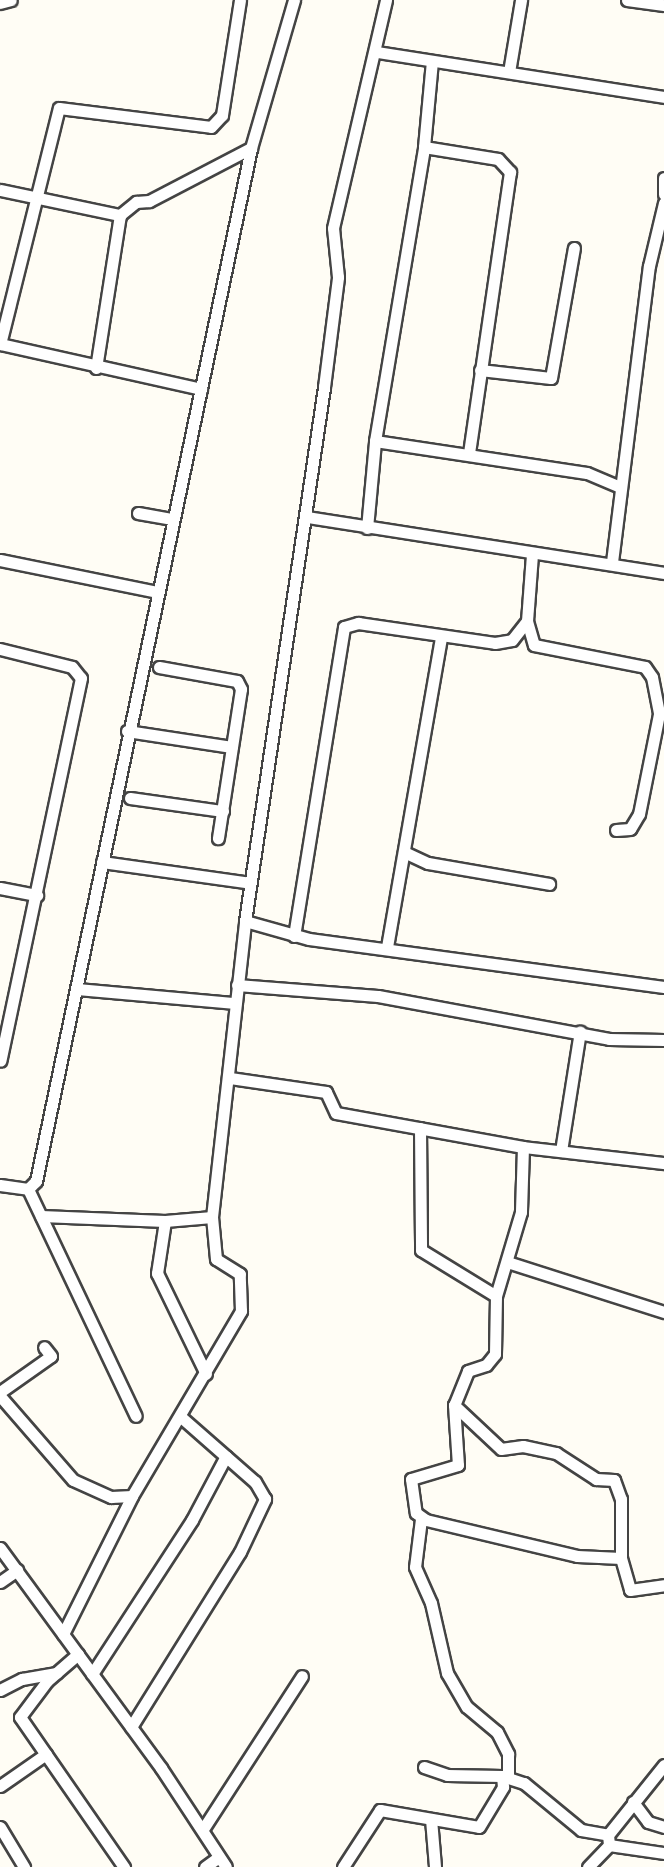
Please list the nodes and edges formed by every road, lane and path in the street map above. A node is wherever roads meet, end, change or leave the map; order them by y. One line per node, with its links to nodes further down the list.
1 (11, 0): 7 (street)
2 (240, 0): 18 (street)
3 (294, 0): 14 (street)
4 (386, 0): 9 (street)
5 (521, 0): 11 (street)
6 (627, 0): 8 (street)
7 (0, 3)
8 (664, 5)
9 (377, 52): 10 (street); 30 (street)
10 (432, 61): 11 (street); 13 (street)
11 (509, 72): 12 (street)
12 (664, 97)
13 (424, 147): 24 (street); 26 (street)
14 (251, 148): 20 (street); 25 (street)
15 (664, 178): 17 (street)
16 (0, 190): 18 (street)
17 (664, 194)
18 (40, 199): 20 (street); 22 (street)
19 (664, 203): 28 (street)
20 (120, 215): 23 (street)
21 (574, 248): 24 (street)
22 (0, 344): 23 (street)
23 (96, 368): 25 (street)
24 (480, 370): 27 (street)
25 (201, 389): 31 (street)
26 (375, 441): 27 (street); 32 (street)
27 (469, 453): 28 (street)
28 (618, 486): 35 (street)
29 (138, 513): 31 (street)
30 (307, 517): 32 (street); 51 (street)
31 (172, 519): 37 (street)
32 (367, 528): 33 (street)
33 (532, 555): 35 (street); 38 (street)
34 (0, 560): 37 (street)
35 (612, 562): 36 (street)
36 (664, 573)
37 (157, 592): 43 (street)
38 (527, 621): 39 (street); 42 (street)
39 (441, 638): 49 (street); 56 (street)
40 (0, 651): 54 (street)
41 (159, 667): 44 (street)
42 (658, 676): 47 (street)
43 (127, 731): 44 (street); 50 (street)
44 (232, 747): 46 (street)
45 (130, 798): 46 (street)
46 (223, 811): 48 (street)
47 (616, 830)
48 (218, 838)
49 (404, 852): 52 (street); 57 (street)
50 (102, 862): 51 (street); 60 (street)
51 (251, 883): 55 (street)
52 (549, 884)
53 (0, 888): 54 (street)
54 (37, 895): 64 (street)
55 (245, 921): 56 (street); 58 (street)
56 (294, 936): 57 (street)
57 (387, 947): 59 (street)
58 (237, 985): 61 (street); 62 (street)
59 (664, 987)
60 (77, 989): 61 (street); 71 (street)
61 (235, 1003): 65 (street)
62 (580, 1031): 63 (street); 68 (street)
63 (664, 1040)
64 (0, 1061)
65 (230, 1078): 66 (street); 73 (street)
66 (420, 1128): 67 (street); 76 (street)
67 (523, 1147): 68 (street); 75 (street)
68 (561, 1151): 69 (street)
69 (664, 1163)
70 (0, 1185): 71 (street)
71 (28, 1189): 72 (street)
72 (41, 1216): 74 (street); 82 (street)
73 (212, 1217): 74 (street); 79 (street)
74 (165, 1221): 79 (street)
75 (507, 1262): 76 (street); 77 (street)
76 (496, 1296): 81 (street)
77 (664, 1312)
78 (44, 1347): 80 (street)
79 (206, 1374): 83 (street)
80 (0, 1394): 85 (street)
81 (454, 1405): 86 (street); 88 (street)
82 (136, 1416)
83 (181, 1417): 84 (street); 85 (street)
84 (226, 1456): 95 (street); 98 (street)
85 (132, 1496): 92 (street)
86 (421, 1519): 88 (street); 102 (street)
87 (0, 1548): 89 (street)
88 (621, 1558): 91 (street)
89 (17, 1570): 90 (street); 92 (street)
90 (0, 1582)
91 (664, 1585)
92 (63, 1634): 93 (street)
93 (78, 1654): 94 (street); 95 (street)
94 (56, 1673): 97 (street); 99 (street)
95 (92, 1674): 98 (street)
96 (302, 1676): 108 (street)
97 (0, 1690)
98 (131, 1727): 108 (street)
99 (46, 1754): 103 (street); 113 (street)
100 (664, 1765): 104 (street)
101 (424, 1767): 102 (street)
102 (505, 1777): 105 (street); 109 (street)
103 (0, 1786)
104 (633, 1802): 107 (street); 109 (street)
105 (431, 1819): 115 (street); 116 (street)
106 (0, 1827): 112 (street)
107 (664, 1827)
108 (203, 1829): 111 (street)
109 (608, 1840): 110 (street); 117 (street)
110 (664, 1853)
111 (223, 1862): 114 (street)
112 (24, 1867)
113 (124, 1867)
114 (205, 1867)
115 (343, 1867)
116 (435, 1867)
117 (588, 1867)

